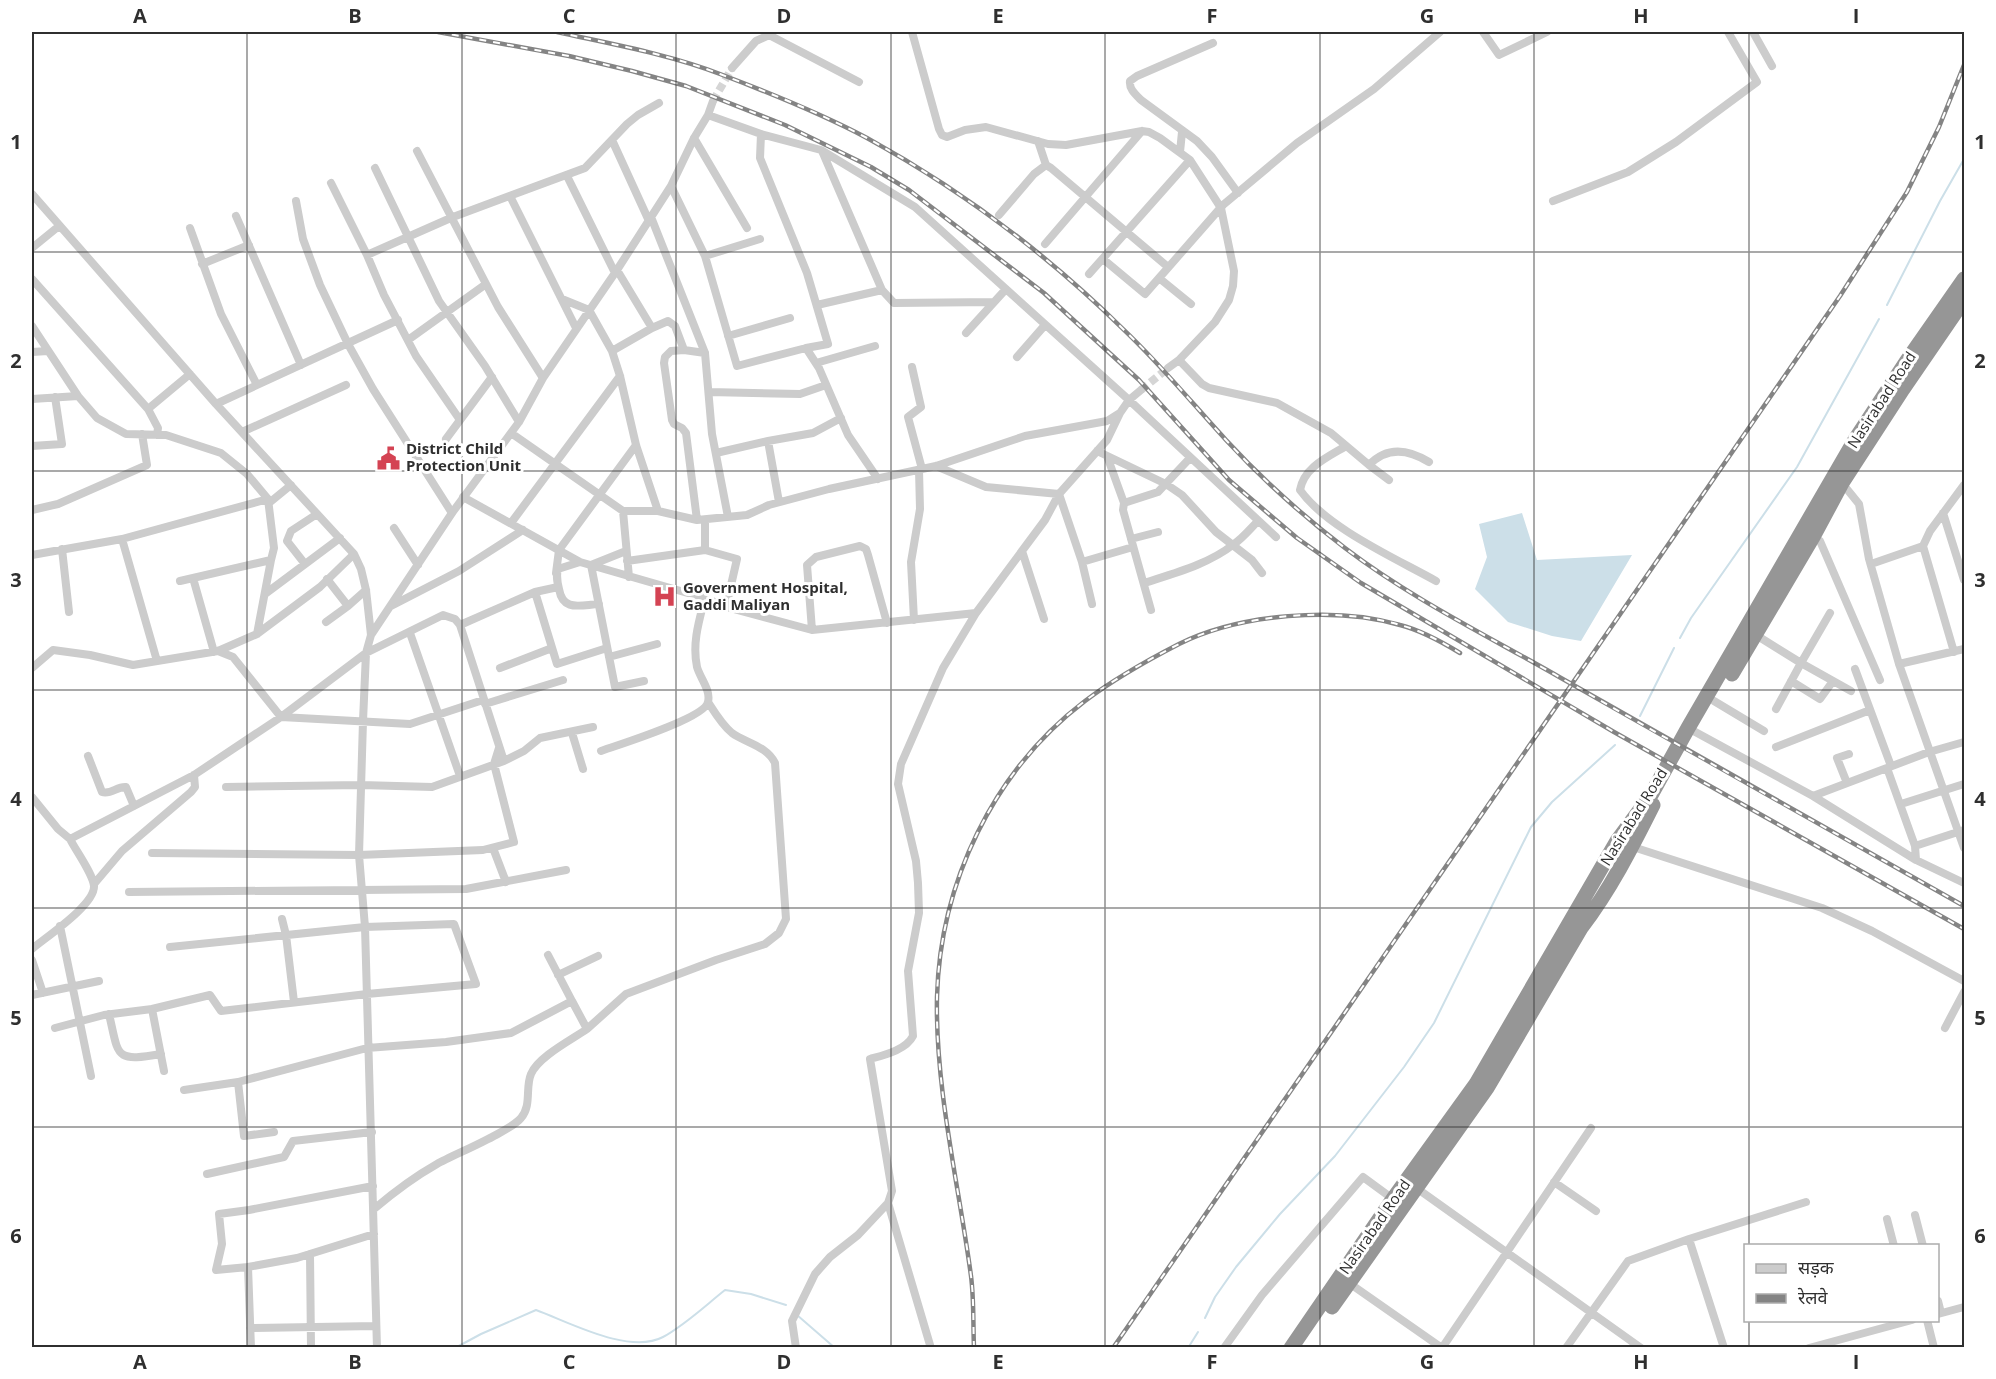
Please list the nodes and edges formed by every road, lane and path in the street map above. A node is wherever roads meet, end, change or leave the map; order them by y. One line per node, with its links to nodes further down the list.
1 (912, 32): 19 (street)
2 (1440, 32): 33 (street)
3 (1483, 32): 4 (street)
4 (1547, 32)
5 (1728, 32): 34 (street)
6 (1753, 32): 8 (street)
7 (1213, 43): 15 (street)
8 (1772, 66)
9 (732, 68): 10 (street)
10 (860, 82)
11 (713, 101): 13 (street)
12 (659, 103): 18 (street)
13 (708, 116): 16 (street); 17 (street)
14 (1142, 131): 19 (street); 22 (street); 31 (street)
15 (1182, 132): 22 (street); 33 (street)
16 (760, 134): 20 (street); 65 (street)
17 (694, 138): 28 (street); 41 (street)
18 (612, 140): 26 (street); 38 (street)
19 (1038, 141): 24 (street)
20 (821, 150): 59 (street); 60 (street)
21 (417, 151): 37 (street)
22 (1180, 153): 23 (street)
23 (1190, 160): 33 (street); 42 (street)
24 (1046, 165): 31 (street); 36 (street)
25 (375, 168): 43 (street)
26 (567, 176): 30 (street); 53 (street)
27 (331, 183): 48 (street)
28 (671, 186): 38 (street); 49 (street)
29 (32, 194): 39 (street)
30 (510, 196): 37 (street); 61 (street)
31 (1086, 198): 42 (street); 45 (street)
32 (296, 201): 77 (street)
33 (1229, 201): 52 (street); 86 (street)
34 (1553, 201)
35 (236, 216): 46 (street)
36 (999, 216)
37 (453, 217): 43 (street); 58 (street)
38 (650, 219): 53 (street); 84 (street)
39 (59, 226): 47 (street); 91 (street)
40 (190, 228): 51 (street)
41 (747, 228)
42 (1126, 233): 50 (street); 52 (street)
43 (407, 237): 48 (street); 67 (street)
44 (760, 239): 49 (street)
45 (1045, 244)
46 (249, 245): 51 (street); 88 (street)
47 (32, 248)
48 (367, 255): 69 (street)
49 (705, 256): 75 (street)
50 (1103, 259): 54 (street); 55 (street)
51 (202, 264): 95 (street)
52 (1168, 267): 55 (street)
53 (616, 271): 66 (street); 73 (street)
54 (1089, 274)
55 (1159, 278): 64 (street)
56 (32, 279): 105 (street)
57 (1965, 279): 236 (highway, Nasirabad Road)
58 (486, 284): 67 (street); 94 (street)
59 (1006, 289): 63 (street); 70 (street)
60 (882, 290): 63 (street); 65 (street)
61 (562, 299): 66 (street); 72 (street)
62 (1965, 300): 130 (highway, Nasirabad Road)
63 (994, 302): 74 (street)
64 (1191, 304)
65 (817, 305): 79 (street)
66 (589, 310): 72 (street); 82 (street)
67 (447, 312): 76 (street); 93 (street)
68 (790, 318): 75 (street)
69 (398, 320): 76 (street); 77 (street)
70 (1045, 325): 85 (street); 103 (street)
71 (32, 326): 81 (street)
72 (576, 328): 94 (street)
73 (652, 328): 80 (street); 82 (street)
74 (966, 333)
75 (728, 336): 79 (street)
76 (408, 340): 108 (street)
77 (348, 344): 88 (street); 143 (street)
78 (875, 346): 87 (street)
79 (806, 348): 87 (street)
80 (684, 350): 84 (street); 147 (street)
81 (48, 351): 83 (street); 100 (street)
82 (612, 351): 92 (street)
83 (32, 352)
84 (705, 353): 99 (street)
85 (1017, 357)
86 (1179, 360): 90 (street); 118 (street)
87 (816, 363): 97 (street)
88 (301, 365): 95 (street)
89 (912, 368): 127 (street)
90 (1168, 369)
91 (190, 374): 104 (street); 105 (street)
92 (620, 375): 116 (street); 125 (street)
93 (492, 376): 108 (street); 109 (street)
94 (543, 378): 109 (street)
95 (258, 385): 104 (street)
96 (346, 385): 110 (street)
97 (826, 385): 99 (street); 107 (street)
98 (1142, 390): 103 (street)
99 (709, 392): 120 (street)
100 (78, 396): 101 (street); 112 (street)
101 (55, 397): 102 (street); 117 (street)
102 (32, 399)
103 (1129, 400): 106 (street); 122 (street)
104 (216, 404): 110 (street)
105 (148, 409): 113 (street)
106 (1120, 413): 119 (street); 126 (street)
107 (841, 418): 115 (street); 128 (street)
108 (460, 420): 114 (street)
109 (519, 422): 111 (street)
110 (242, 432): 132 (street)
111 (511, 432): 125 (street); 136 (street)
112 (142, 434): 113 (street); 140 (street)
113 (157, 435): 137 (street)
114 (446, 439)
115 (768, 441): 120 (street); 138 (street)
116 (636, 445): 135 (street); 142 (street)
117 (32, 446)
118 (1346, 446): 123 (street); 182 (street)
119 (1098, 451): 121 (street); 134 (street)
120 (716, 453): 146 (street)
121 (1107, 456): 131 (street); 139 (street)
122 (1190, 458): 131 (street); 148 (street)
123 (1372, 462): 124 (street); 129 (street)
124 (1429, 462)
125 (555, 464): 135 (street); 149 (street)
126 (936, 466): 127 (street); 134 (street)
127 (920, 469): 128 (street); 199 (street)
128 (878, 478): 138 (street)
129 (1389, 480)
130 (1842, 483): 154 (highway, Nasirabad Road); 172 (street)
131 (1166, 484): 139 (street); 158 (street)
132 (291, 485): 137 (street); 145 (street)
133 (1965, 485): 144 (street)
134 (1059, 494): 164 (street); 170 (street)
135 (599, 495): 141 (street); 161 (street)
136 (463, 497): 143 (street); 149 (street)
137 (268, 501): 156 (street); 167 (street)
138 (779, 502): 146 (street)
139 (1124, 503): 157 (street)
140 (32, 510)
141 (623, 511): 142 (street); 163 (street)
142 (658, 512): 147 (street)
143 (452, 513): 173 (street)
144 (1943, 513): 159 (street); 180 (street)
145 (317, 514): 155 (street); 171 (street)
146 (728, 517): 147 (street)
147 (701, 520): 162 (street)
148 (1258, 521): 153 (street); 158 (street)
149 (511, 523): 151 (street)
150 (394, 528): 173 (street)
151 (523, 530): 161 (street); 192 (street)
152 (1158, 532): 157 (street)
153 (1276, 537)
154 (1814, 537): 207 (highway, Nasirabad Road); 221 (street)
155 (340, 538): 165 (street); 171 (street)
156 (122, 539): 160 (street); 215 (street)
157 (1132, 543): 170 (street); 183 (street)
158 (1234, 544): 176 (street); 183 (street)
159 (1923, 546): 172 (street); 213 (street)
160 (62, 549): 166 (street); 195 (street)
161 (559, 550): 168 (street); 175 (street)
162 (705, 550): 169 (street); 193 (street)
163 (626, 551): 169 (street); 174 (street)
164 (1022, 551): 196 (street); 198 (street)
165 (354, 554): 179 (street); 185 (street)
166 (32, 555)
167 (271, 560): 178 (street); 187 (street)
168 (580, 561): 174 (street); 175 (street)
169 (627, 561): 177 (street)
170 (1082, 562): 190 (street)
171 (305, 564): 187 (street)
172 (1871, 564): 217 (street)
173 (418, 565): 192 (street)
174 (591, 565): 177 (street); 189 (street)
175 (556, 573): 184 (street)
176 (1262, 573)
177 (629, 577): 188 (street)
178 (193, 578): 181 (street); 211 (street)
179 (327, 579): 191 (street); 205 (street)
180 (1965, 580)
181 (180, 581)
182 (1436, 581)
183 (1144, 583): 194 (street)
184 (558, 587): 186 (street); 189 (street)
185 (366, 590): 191 (street); 206 (street)
186 (535, 592): 202 (street); 209 (street)
187 (265, 594): 205 (street)
188 (705, 598): 193 (street); 229 (street)
189 (599, 604): 212 (street)
190 (1092, 604)
191 (348, 606): 200 (street)
192 (390, 607): 206 (street)
193 (726, 607): 203 (street)
194 (1151, 610)
195 (69, 612)
196 (976, 613): 199 (street); 318 (street)
197 (1830, 613): 216 (street)
198 (1044, 619)
199 (914, 620): 201 (street)
200 (326, 622)
201 (887, 623): 203 (street); 203 (street)
202 (460, 625): 204 (street); 228 (street)
203 (812, 630)
204 (410, 633): 214 (street); 232 (street)
205 (257, 634): 211 (street)
206 (371, 635): 214 (street)
207 (1756, 635): 216 (street); 227 (highway, Nasirabad Road)
208 (657, 644): 212 (street)
209 (552, 648): 212 (street); 219 (street)
210 (1965, 649): 213 (street)
211 (216, 652): 215 (street); 233 (street)
212 (608, 652): 223 (street)
213 (1954, 652): 217 (street)
214 (366, 653): 233 (street); 234 (street)
215 (157, 661): 218 (street)
216 (1801, 663): 224 (street); 225 (street)
217 (1899, 664): 243 (street)
218 (32, 668)
219 (500, 668)
220 (1855, 669): 231 (street)
221 (1880, 680)
222 (563, 681): 228 (street)
223 (644, 681)
224 (1791, 681): 225 (street); 230 (street)
225 (1833, 681): 226 (street)
226 (1851, 691)
227 (1714, 701): 236 (highway, Nasirabad Road); 237 (street)
228 (484, 702): 232 (street); 240 (street)
229 (708, 702): 242 (street); 302 (street)
230 (1776, 709)
231 (1870, 710): 241 (street); 248 (street)
232 (438, 714): 234 (street); 251 (street)
233 (281, 717): 234 (street); 250 (street)
234 (363, 721): 254 (street)
235 (593, 727): 238 (street)
236 (1691, 729): 257 (street); 263 (highway, Nasirabad Road); 265 (highway, Nasirabad Road)
237 (1764, 731)
238 (572, 733): 246 (street); 249 (street)
239 (1965, 742): 243 (street)
240 (499, 746): 246 (street); 247 (street)
241 (1776, 747)
242 (601, 751)
243 (1929, 752): 248 (street); 256 (street)
244 (1849, 754): 252 (street)
245 (88, 756): 260 (street)
246 (504, 761): 247 (street)
247 (494, 765): 251 (street); 266 (street)
248 (1889, 767): 252 (street); 259 (street)
249 (583, 769)
250 (194, 775): 260 (street); 274 (street)
251 (460, 776): 254 (street)
252 (1846, 783): 257 (street)
253 (1965, 784): 256 (street)
254 (361, 785): 255 (street); 269 (street)
255 (226, 787)
256 (1943, 790): 259 (street); 261 (street)
257 (1813, 796): 270 (street)
258 (32, 797): 262 (street)
259 (1901, 804): 264 (street)
260 (134, 806): 262 (street)
261 (1962, 831): 264 (street); 267 (street)
262 (70, 839): 274 (street)
263 (1617, 841): 265 (street); 277 (highway, Nasirabad Road)
264 (1915, 846): 270 (street)
265 (1632, 847): 277 (highway, Nasirabad Road); 289 (street)
266 (493, 848): 269 (street); 272 (street)
267 (1965, 848)
268 (152, 853): 269 (street)
269 (360, 855): 275 (street)
270 (1916, 860): 273 (street)
271 (566, 870): 272 (street)
272 (506, 882): 275 (street)
273 (1965, 883)
274 (94, 884): 279 (street)
275 (363, 889): 276 (street); 280 (street)
276 (129, 892)
277 (1589, 906): 314 (highway, Nasirabad Road)
278 (282, 919): 281 (street)
279 (60, 926): 283 (street); 290 (street)
280 (365, 927): 281 (street); 293 (street); 293 (street)
281 (286, 935): 282 (street); 296 (street)
282 (170, 947)
283 (32, 949)
284 (548, 955): 287 (street)
285 (598, 956): 287 (street)
286 (32, 960): 292 (street)
287 (558, 975): 295 (street)
288 (99, 981): 290 (street)
289 (1965, 981)
290 (73, 987): 292 (street); 299 (street)
291 (1965, 992): 301 (street)
292 (43, 993): 294 (street)
293 (367, 994): 296 (street); 303 (street)
294 (32, 995)
295 (572, 1001): 302 (street); 303 (street)
296 (294, 1002): 297 (street)
297 (152, 1010): 298 (street); 304 (street)
298 (109, 1014): 299 (street); 304 (street)
299 (80, 1020): 300 (street); 306 (street)
300 (55, 1028)
301 (1945, 1028)
302 (587, 1029): 319 (street)
303 (367, 1048): 307 (street); 311 (street)
304 (161, 1054): 305 (street)
305 (164, 1071)
306 (91, 1076)
307 (238, 1082): 308 (street); 310 (street)
308 (184, 1090)
309 (1591, 1128): 313 (street)
310 (274, 1132)
311 (372, 1132): 312 (street); 315 (street)
312 (207, 1174)
313 (1554, 1182): 320 (street); 327 (street)
314 (1412, 1184): 316 (highway, Nasirabad Road); 327 (street); 330 (highway, Nasirabad Road)
315 (373, 1186): 319 (street); 329 (street)
316 (1394, 1199): 344 (street); 345 (highway, Nasirabad Road)
317 (1806, 1202): 324 (street)
318 (888, 1203): 339 (street); 343 (street)
319 (374, 1209): 323 (street)
320 (1596, 1211)
321 (1915, 1215): 326 (street)
322 (1887, 1219): 325 (street)
323 (374, 1234): 328 (street); 337 (street)
324 (1689, 1239): 332 (street); 349 (street)
325 (1894, 1244)
326 (1923, 1244)
327 (1507, 1252): 330 (street); 332 (street)
328 (310, 1254): 329 (street); 336 (street)
329 (248, 1267): 338 (street)
330 (1349, 1283): 346 (highway, Nasirabad Road)
331 (1965, 1307): 333 (street)
332 (1592, 1312): 347 (street); 348 (street)
333 (1939, 1314)
334 (1904, 1322): 350 (street)
335 (1928, 1322): 351 (street)
336 (311, 1326): 337 (street); 338 (street); 341 (street)
337 (376, 1326): 342 (street)
338 (250, 1328): 340 (street)
339 (930, 1345)
340 (251, 1347)
341 (310, 1347)
342 (377, 1347)
343 (796, 1347)
344 (1224, 1347)
345 (1291, 1347)
346 (1304, 1347)
347 (1566, 1347)
348 (1641, 1347)
349 (1724, 1347)
350 (1809, 1347)
351 (1934, 1347)

